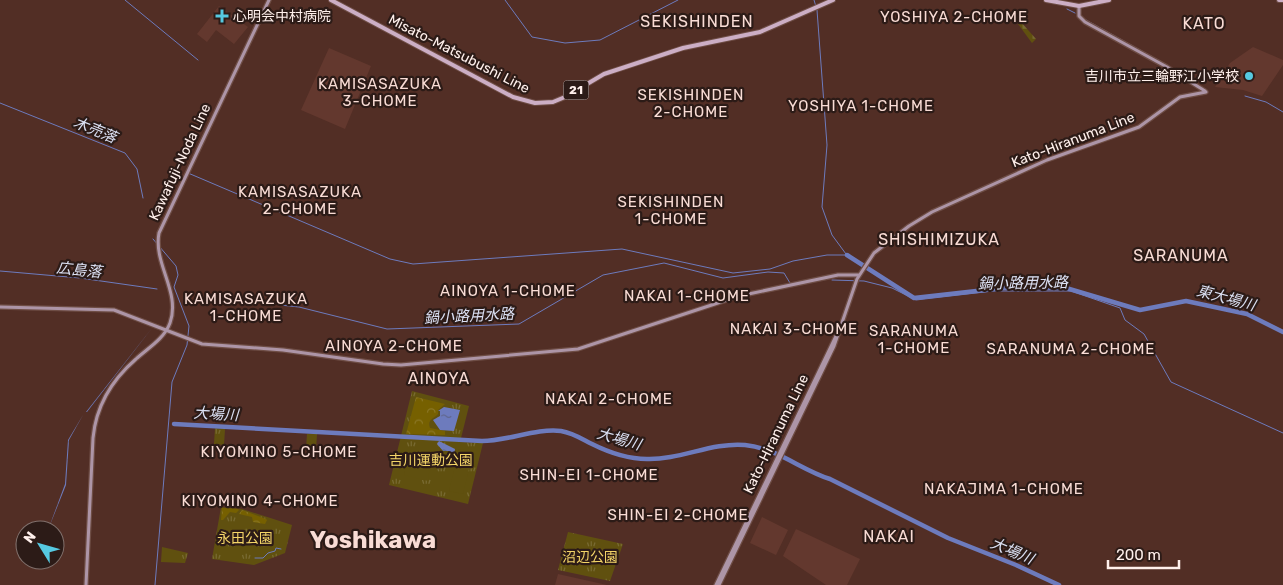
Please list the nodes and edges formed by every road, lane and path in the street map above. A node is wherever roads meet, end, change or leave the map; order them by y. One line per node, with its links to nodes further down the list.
1 (269, 0): 11 (main road, Kawafuji-Noda Line)
2 (331, 0): 3 (main road, Misato-Matsubushi Line / 21)
3 (833, 0)
4 (1046, 0): 8 (main road)
5 (1109, 0): 8 (main road)
6 (1279, 0): 7 (main road)
7 (1283, 0)
8 (1079, 6): 9 (main road, Kato-Hiranuma Line)
9 (859, 275): 11 (main road); 13 (main road, Kato-Hiranuma Line)
10 (0, 307): 11 (main road)
11 (166, 330): 12 (main road)
12 (86, 585)
13 (718, 585)

